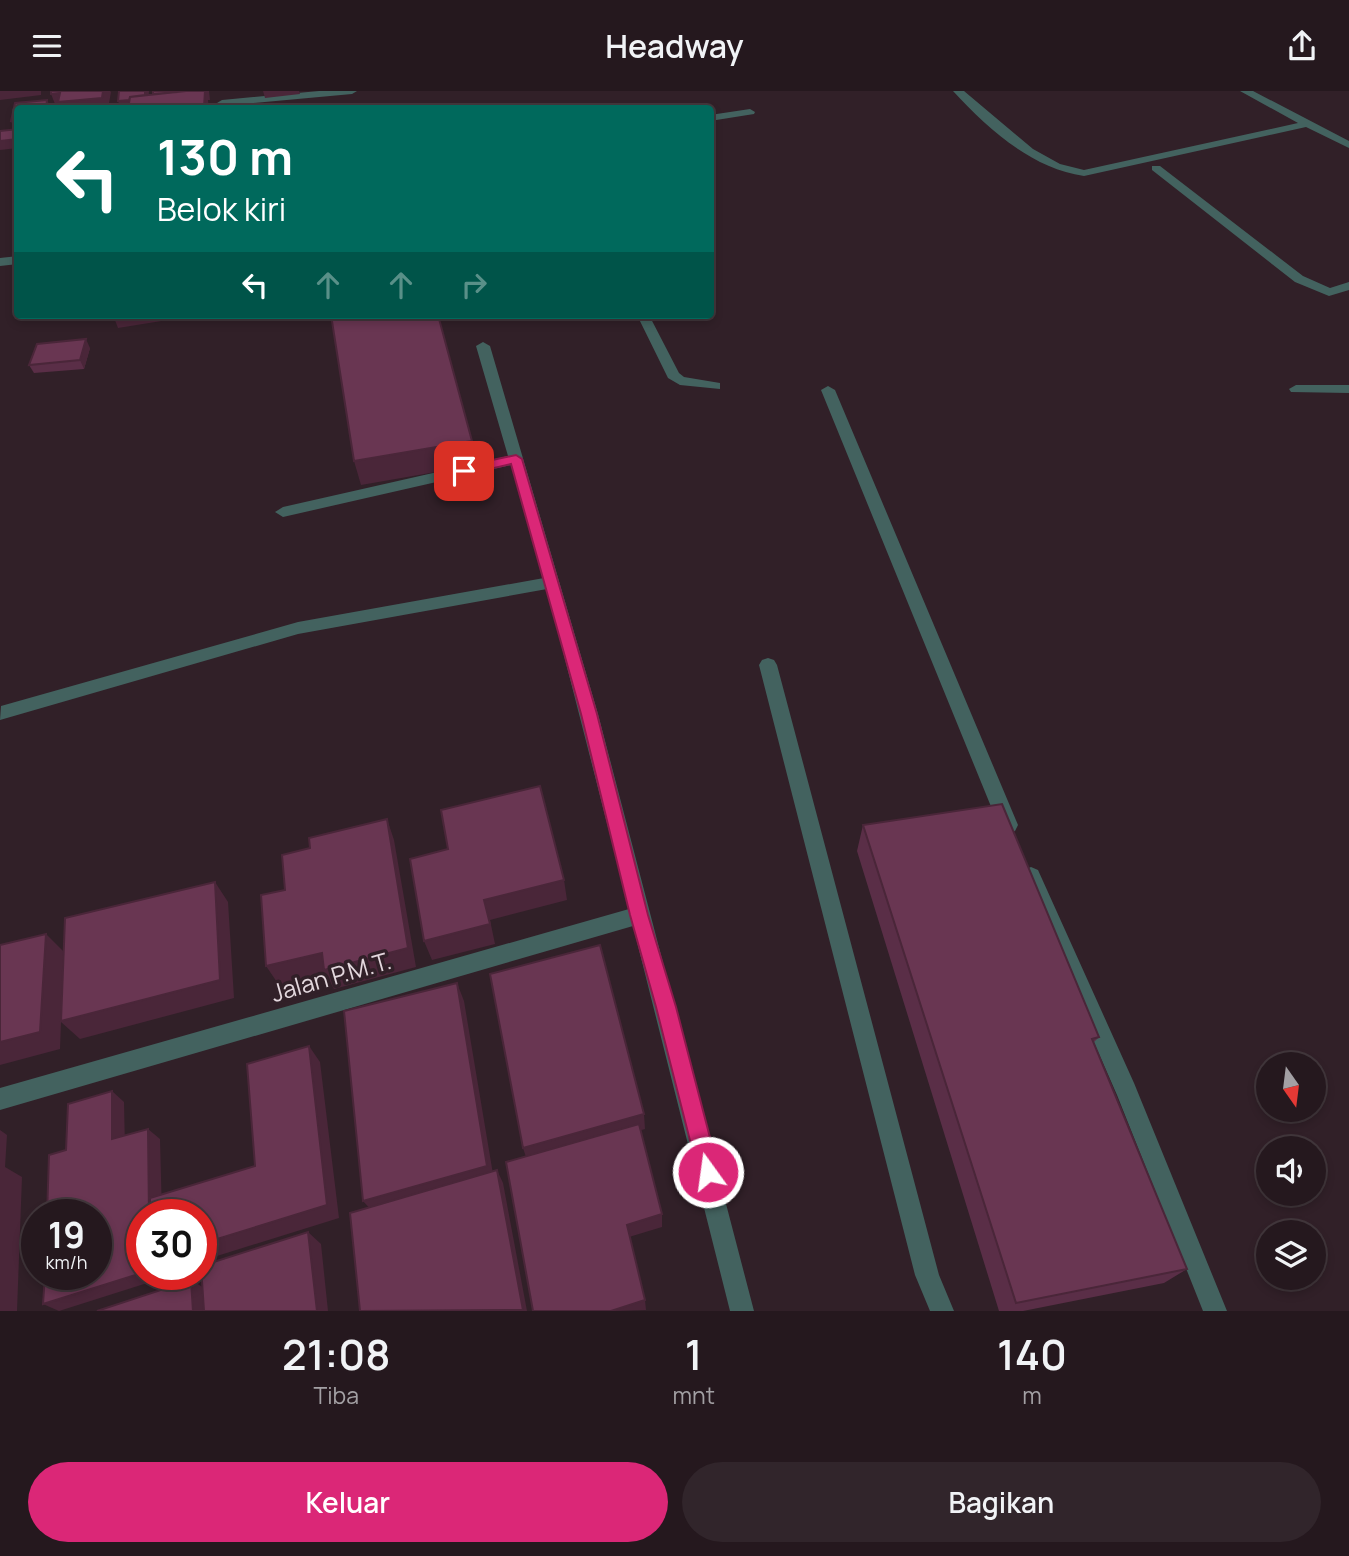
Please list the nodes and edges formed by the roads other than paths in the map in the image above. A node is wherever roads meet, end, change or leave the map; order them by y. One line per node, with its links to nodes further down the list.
1 (349, 91): 4 (street)
2 (958, 91): 7 (street)
3 (1245, 91): 7 (street)
4 (230, 105)
5 (750, 113): 6 (street)
6 (714, 118)
7 (1306, 124): 8 (street)
8 (1349, 145)
9 (1156, 168): 10 (street)
10 (1349, 286)
11 (645, 319): 13 (street)
12 (483, 346): 17 (street)
13 (715, 386)
14 (1296, 389): 16 (street)
15 (828, 390): 26 (street)
16 (1349, 390)
17 (516, 459): 18 (street); 19 (street)
18 (283, 512)
19 (553, 582): 21 (street); 22 (street)
20 (768, 665): 25 (street)
21 (1, 713)
22 (639, 915): 23 (street, Jalan P.M.T.); 24 (street)
23 (0, 1100)
24 (742, 1311)
25 (942, 1311)
26 (1215, 1311)

